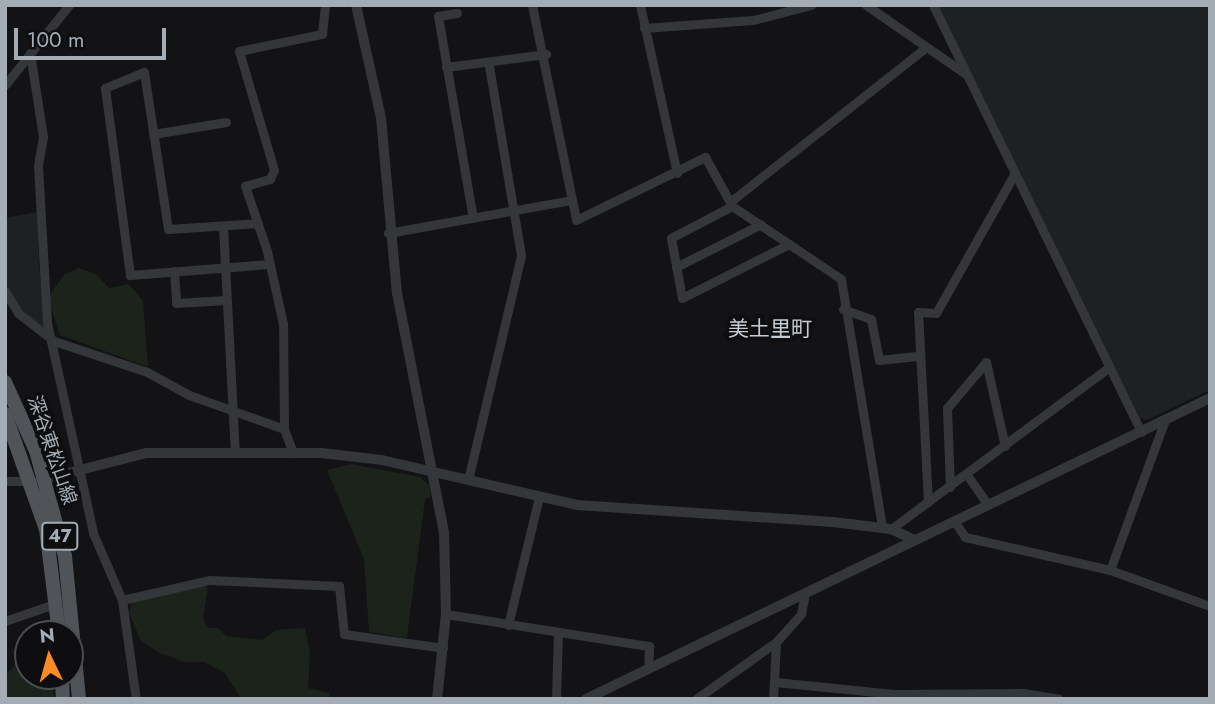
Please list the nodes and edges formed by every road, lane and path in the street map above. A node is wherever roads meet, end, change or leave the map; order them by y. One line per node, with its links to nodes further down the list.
1 (69, 5): 12 (street)
2 (325, 5): 26 (street)
3 (356, 5): 29 (street)
4 (533, 5): 13 (street)
5 (639, 5): 10 (street)
6 (811, 5): 10 (street)
7 (866, 5): 11 (street)
8 (933, 5): 16 (street)
9 (457, 13): 15 (street)
10 (644, 28): 20 (street)
11 (925, 49): 16 (street); 23 (street)
12 (30, 53): 17 (street); 40 (street)
13 (546, 54): 14 (street); 22 (street)
14 (489, 65): 15 (street); 24 (street)
15 (446, 67): 25 (street)
16 (967, 75): 21 (street)
17 (5, 85)
18 (226, 122): 19 (street)
19 (153, 134): 28 (street); 34 (street)
20 (677, 173): 22 (street); 23 (street)
21 (1014, 173): 41 (street); 42 (street)
22 (572, 200): 24 (street)
23 (731, 204): 27 (street); 33 (street)
24 (515, 210): 25 (street); 57 (street)
25 (473, 218): 29 (street)
26 (258, 223): 28 (street); 31 (street)
27 (761, 224): 30 (street); 33 (street)
28 (223, 226): 32 (street)
29 (388, 233): 54 (street)
30 (789, 244): 33 (street); 38 (street)
31 (270, 264): 32 (street); 48 (street)
32 (225, 267): 34 (street); 36 (street)
33 (676, 267)
34 (174, 271): 36 (street)
35 (5, 291): 39 (street)
36 (226, 300): 45 (street)
37 (5, 307): 39 (street)
38 (843, 309): 41 (street); 64 (street)
39 (18, 313): 40 (street)
40 (54, 341): 45 (street); 53 (street)
41 (918, 356): 61 (street)
42 (1108, 368): 49 (street); 50 (street)
43 (5, 382): 56 (main road, 深谷東松山線 / 47)
44 (1210, 398): 47 (street)
45 (236, 412): 48 (street); 51 (street)
46 (5, 414): 56 (main road, 深谷東松山線 / 47)
47 (1165, 420): 49 (street); 66 (street)
48 (284, 429): 52 (street)
49 (1141, 432): 62 (street)
50 (1005, 446): 55 (street); 59 (street)
51 (235, 452): 52 (street); 53 (street)
52 (293, 453): 54 (street)
53 (80, 467): 56 (street); 68 (street)
54 (433, 472): 57 (street); 71 (street)
55 (967, 475): 59 (street); 62 (street)
56 (38, 480): 58 (street); 69 (main road, 深谷東松山線 / 47); 82 (main road, 深谷東松山線 / 47)
57 (468, 480): 60 (street)
58 (5, 481)
59 (950, 487): 61 (street)
60 (539, 497): 64 (street); 74 (street)
61 (928, 502): 64 (street)
62 (987, 504): 63 (street)
63 (954, 521): 65 (street); 66 (street)
64 (887, 528): 65 (street)
65 (915, 540): 67 (street)
66 (1110, 570): 70 (street)
67 (805, 593): 76 (street); 78 (street)
68 (122, 600): 77 (street); 83 (street)
69 (57, 603): 72 (main road, 深谷東松山線 / 47); 73 (street)
70 (1210, 606)
71 (446, 614): 74 (street); 77 (street)
72 (58, 620)
73 (5, 621)
74 (508, 625): 75 (street)
75 (558, 633): 78 (street); 85 (street)
76 (776, 642): 79 (street); 87 (street)
77 (443, 648): 84 (street)
78 (648, 670): 86 (street)
79 (775, 682): 80 (street); 88 (street)
80 (896, 696): 81 (street)
81 (998, 696): 89 (street)
82 (79, 699)
83 (136, 699)
84 (437, 699)
85 (556, 699)
86 (586, 699)
87 (696, 699)
88 (773, 699)
89 (1059, 699)

